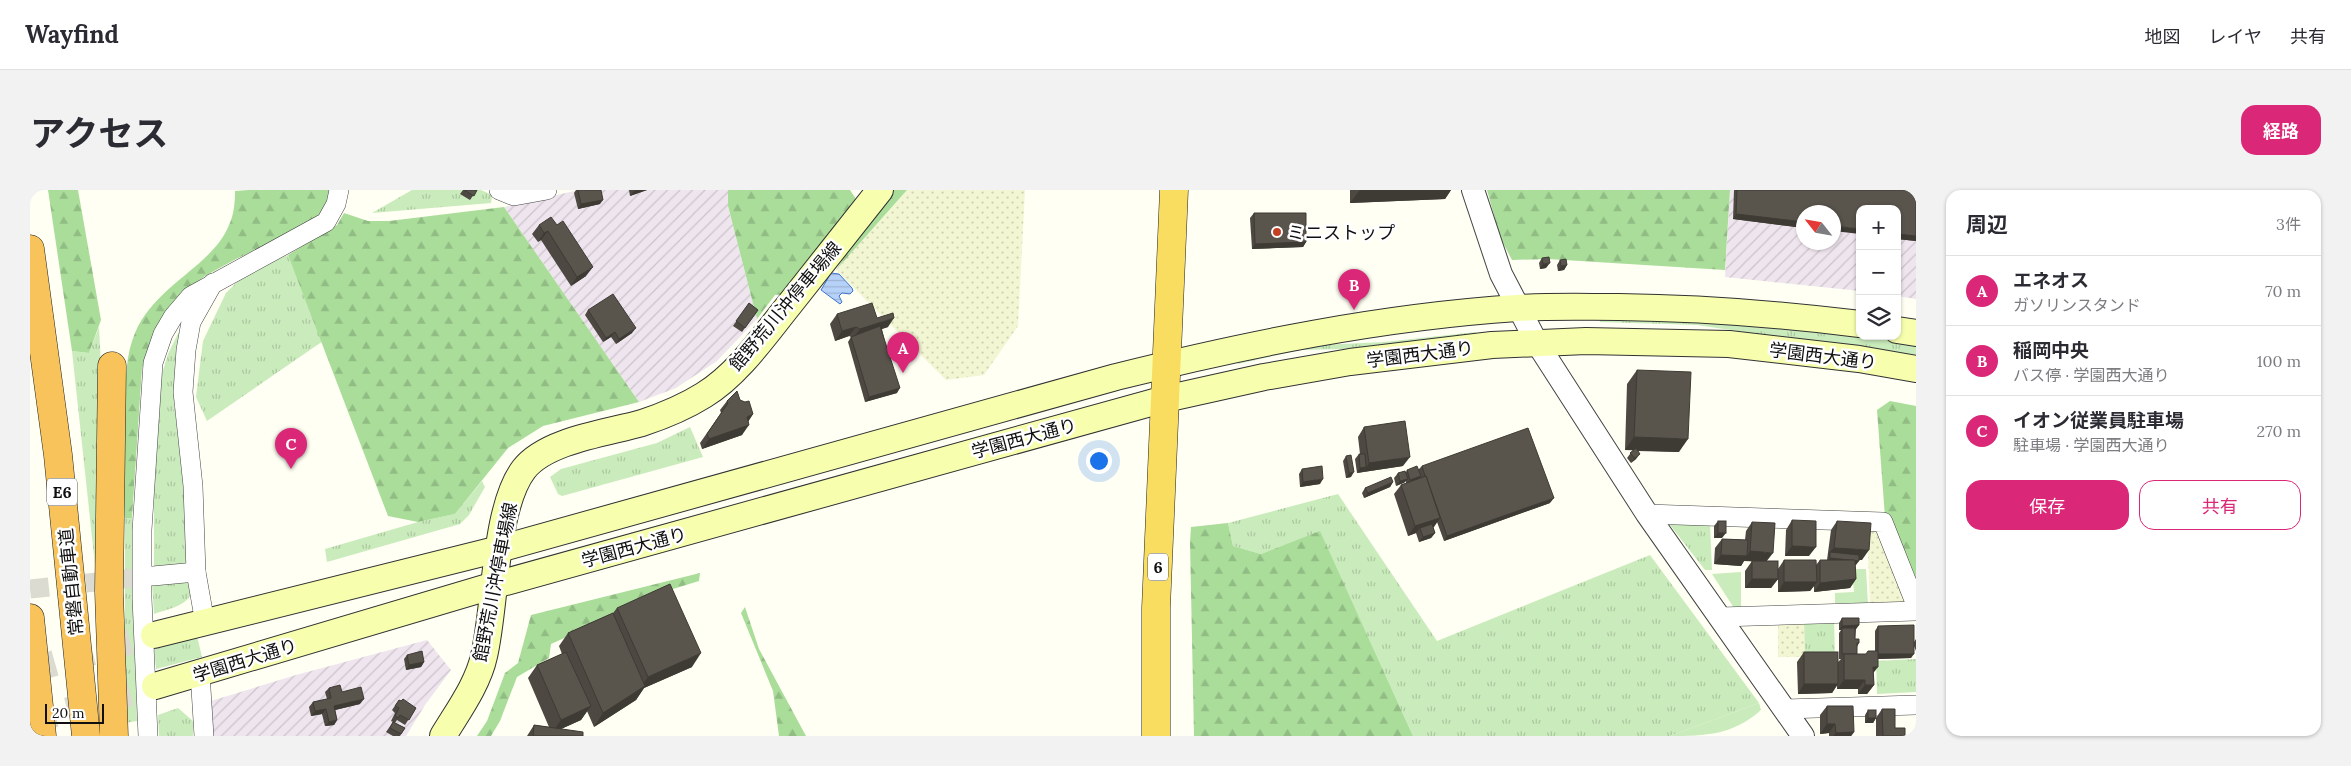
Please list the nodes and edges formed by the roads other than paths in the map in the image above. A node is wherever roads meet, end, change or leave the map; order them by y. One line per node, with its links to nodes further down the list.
1 (339, 190): 8 (street)
2 (546, 190): 6 (street)
3 (880, 190): 19 (main road, 館野荒川沖停車場線)
4 (1174, 190): 14 (highway, 6)
5 (1473, 190): 9 (street)
6 (506, 191)
7 (30, 249): 34 (highway, 常磐自動車道 / E6)
8 (213, 282): 20 (street); 36 (street)
9 (1518, 308): 10 (main road, 学園西大通り); 13 (street); 14 (main road, 学園西大通り)
10 (1856, 323)
11 (1901, 331): 12 (main road)
12 (1916, 333)
13 (1537, 343): 16 (main road, 学園西大通り); 17 (main road, 学園西大通り); 18 (street)
14 (1167, 364): 17 (highway, 6); 19 (main road, 学園西大通り)
15 (112, 366): 35 (highway)
16 (1916, 369)
17 (1165, 399): 22 (main road, 学園西大通り); 39 (highway, 6)
18 (1647, 514): 23 (street); 25 (street)
19 (499, 549): 22 (main road, 館野荒川沖停車場線); 27 (main road, 学園西大通り)
20 (196, 572): 21 (street); 27 (street)
21 (153, 576)
22 (495, 585): 29 (main road, 学園西大通り); 38 (main road, 館野荒川沖停車場線)
23 (1916, 605)
24 (1916, 611): 25 (street)
25 (1720, 617): 32 (street)
26 (30, 618): 33 (highway)
27 (206, 623): 28 (main road, 学園西大通り)
28 (154, 635)
29 (200, 673): 30 (main road, 学園西大通り); 37 (street)
30 (155, 686)
31 (1916, 705): 32 (street)
32 (1785, 710): 40 (street)
33 (42, 736)
34 (86, 736)
35 (114, 736)
36 (148, 736)
37 (204, 736)
38 (443, 736)
39 (1156, 736)
40 (1803, 736)

